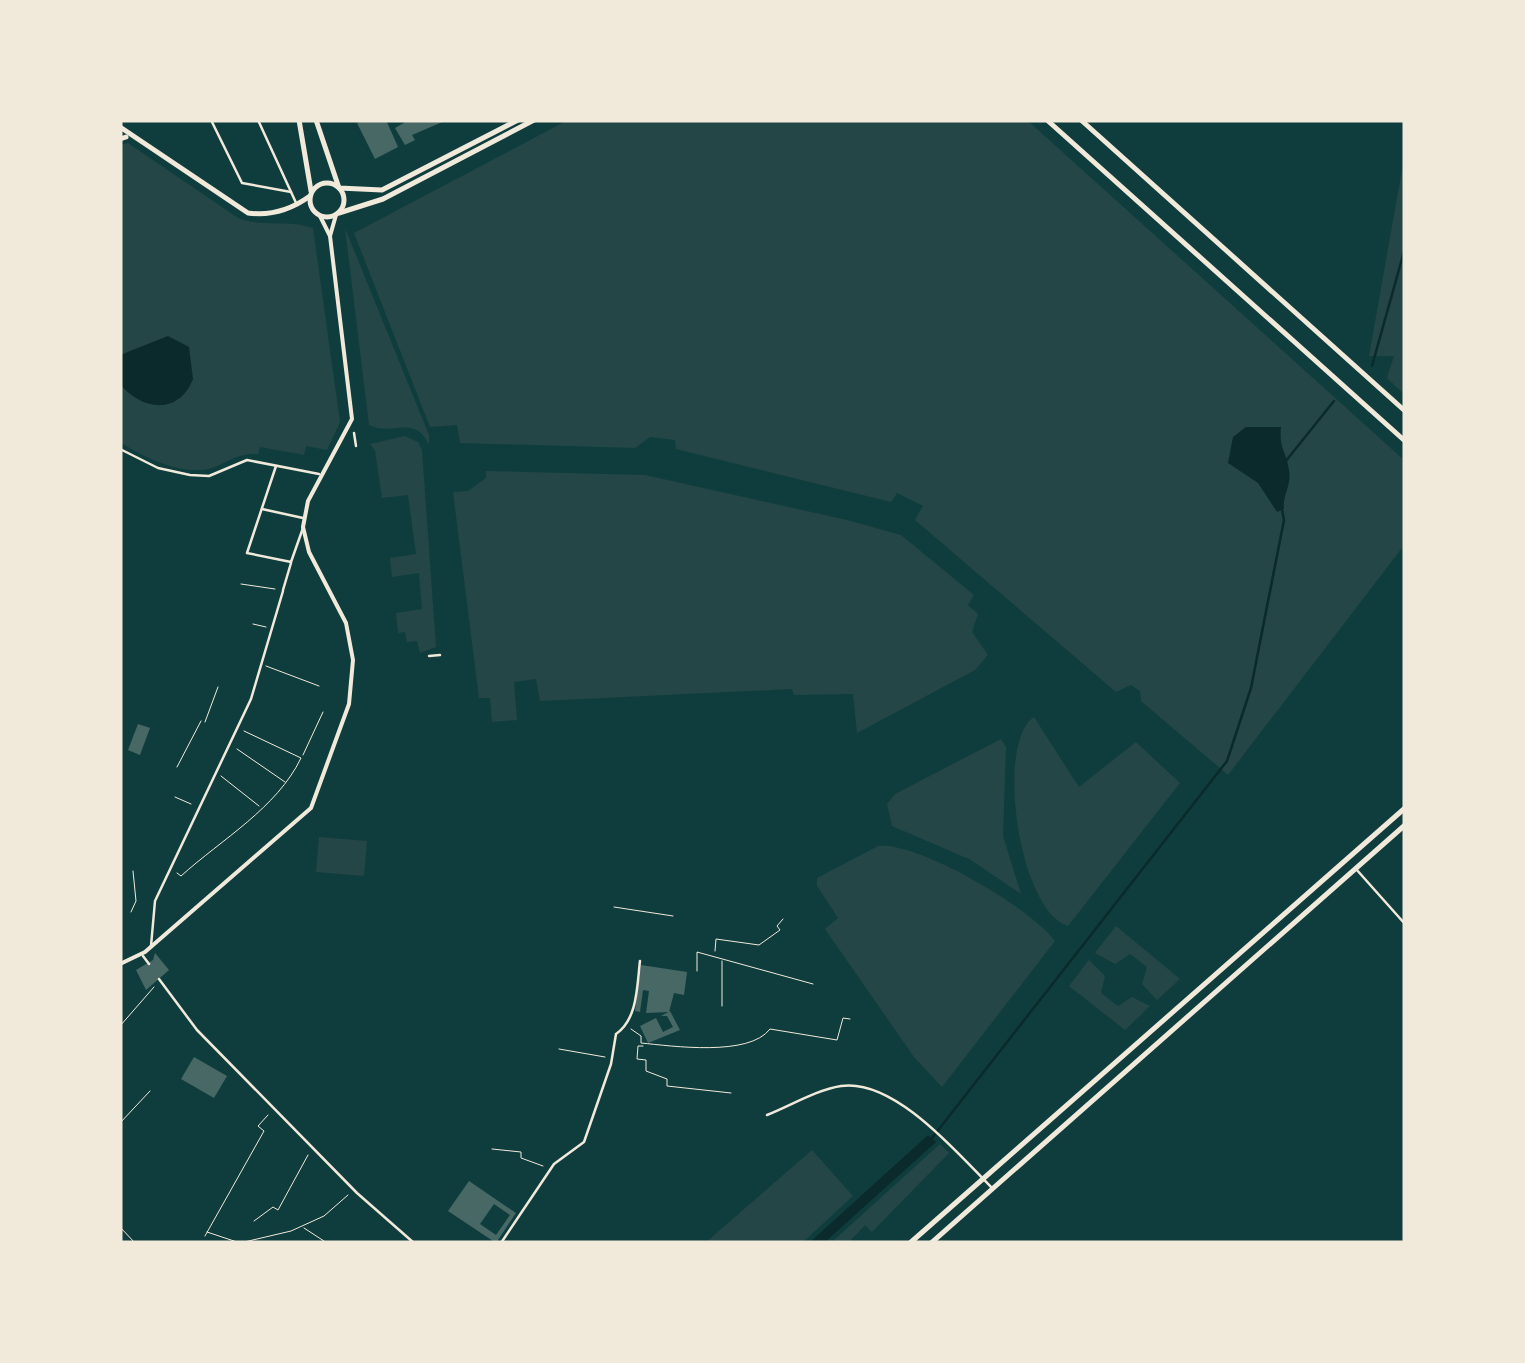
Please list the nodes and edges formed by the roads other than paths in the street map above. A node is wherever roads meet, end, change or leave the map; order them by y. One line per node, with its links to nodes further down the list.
1 (211, 120): 13 (street)
2 (258, 120): 13 (street)
3 (299, 120): 14 (main road)
4 (316, 120): 12 (main road)
5 (518, 120): 12 (main road)
6 (534, 120): 17 (main road)
7 (1047, 120): 21 (main road)
8 (1081, 120): 19 (main road)
9 (120, 127): 11 (main road)
10 (122, 137): 11 (main road)
11 (136, 140): 15 (main road)
12 (339, 188): 14 (main road); 17 (main road)
13 (291, 192): 15 (street)
14 (311, 194): 15 (main road); 16 (main road)
15 (297, 206): 16 (main road)
16 (318, 214): 17 (main road); 18 (street)
17 (337, 214): 18 (street)
18 (330, 236): 25 (street)
19 (1405, 411)
20 (354, 433): 22 (street)
21 (1405, 441)
22 (356, 446)
23 (120, 449): 24 (street)
24 (277, 465): 25 (street); 26 (street)
25 (321, 475): 27 (street)
26 (261, 509): 27 (street); 29 (street)
27 (304, 518): 28 (street)
28 (303, 528): 29 (street); 40 (street)
29 (291, 562): 40 (street)
30 (430, 656): 31 (street)
31 (440, 656)
32 (1405, 808): 34 (main road)
33 (1405, 826): 35 (main road)
34 (1357, 850): 35 (street); 37 (main road)
35 (1367, 860): 36 (main road)
36 (1356, 869): 38 (main road); 39 (street)
37 (1331, 873): 38 (main road); 46 (main road)
38 (1341, 882): 47 (main road)
39 (1405, 924)
40 (150, 948): 41 (street)
41 (142, 954): 43 (street); 44 (street)
42 (640, 961): 52 (street)
43 (120, 964)
44 (149, 964)
45 (160, 980): 51 (street)
46 (1178, 1005): 47 (street); 49 (main road)
47 (1188, 1016): 50 (main road)
48 (767, 1115): 49 (street)
49 (983, 1179): 50 (street); 53 (main road)
50 (993, 1189): 54 (main road)
51 (414, 1243)
52 (501, 1243)
53 (910, 1243)
54 (932, 1243)

